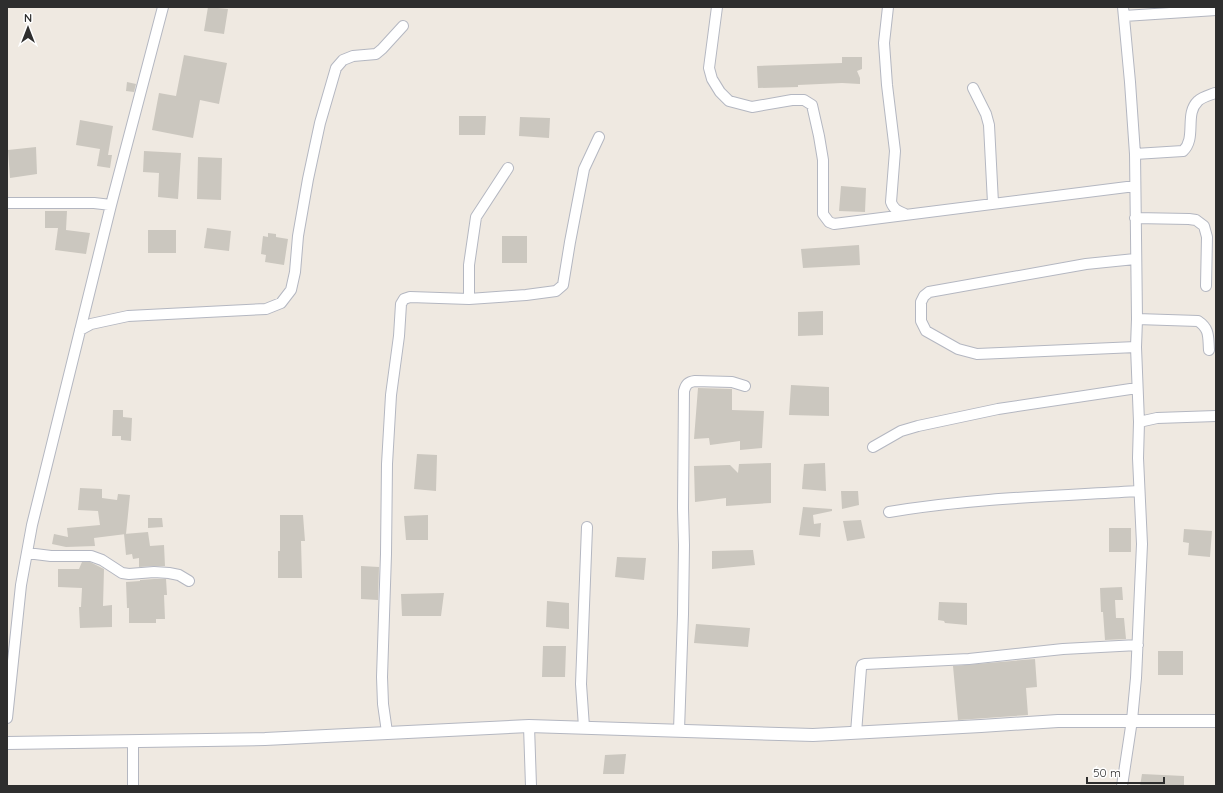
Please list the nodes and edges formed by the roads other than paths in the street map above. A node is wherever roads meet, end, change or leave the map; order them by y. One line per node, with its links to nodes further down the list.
1 (163, 7): 15 (street)
2 (717, 7): 16 (street)
3 (888, 7): 16 (street)
4 (1216, 10): 5 (street)
5 (1123, 11): 10 (street)
6 (403, 26): 22 (street)
7 (973, 88): 14 (street)
8 (1215, 94): 10 (street)
9 (599, 137): 20 (street)
10 (1135, 154): 12 (street)
11 (508, 168): 20 (street)
12 (1135, 186): 14 (street); 17 (street)
13 (7, 203): 15 (street)
14 (993, 203): 16 (street)
15 (111, 205): 22 (street)
16 (905, 214)
17 (1135, 218): 18 (street); 19 (street)
18 (1136, 259): 21 (street); 23 (street)
19 (1206, 286)
20 (469, 298): 42 (street)
21 (1137, 319): 23 (street); 24 (street)
22 (80, 330): 33 (street)
23 (1136, 347): 26 (street)
24 (1209, 350)
25 (744, 386): 41 (street)
26 (1137, 388): 28 (street); 29 (street)
27 (1216, 416): 28 (street)
28 (1139, 422): 30 (street)
29 (873, 447)
30 (1139, 491): 31 (street); 35 (street)
31 (889, 512)
32 (587, 527): 40 (street)
33 (27, 553): 34 (street); 36 (street)
34 (189, 581)
35 (1138, 645): 37 (street); 43 (street)
36 (7, 718)
37 (1132, 720): 38 (street); 43 (street); 48 (street)
38 (1216, 720)
39 (529, 726): 40 (street); 42 (street); 47 (street)
40 (584, 728): 41 (street)
41 (679, 730): 43 (street)
42 (388, 732): 44 (street)
43 (856, 733)
44 (133, 741): 45 (street); 46 (street)
45 (7, 742)
46 (133, 786)
47 (531, 786)
48 (1122, 786)

